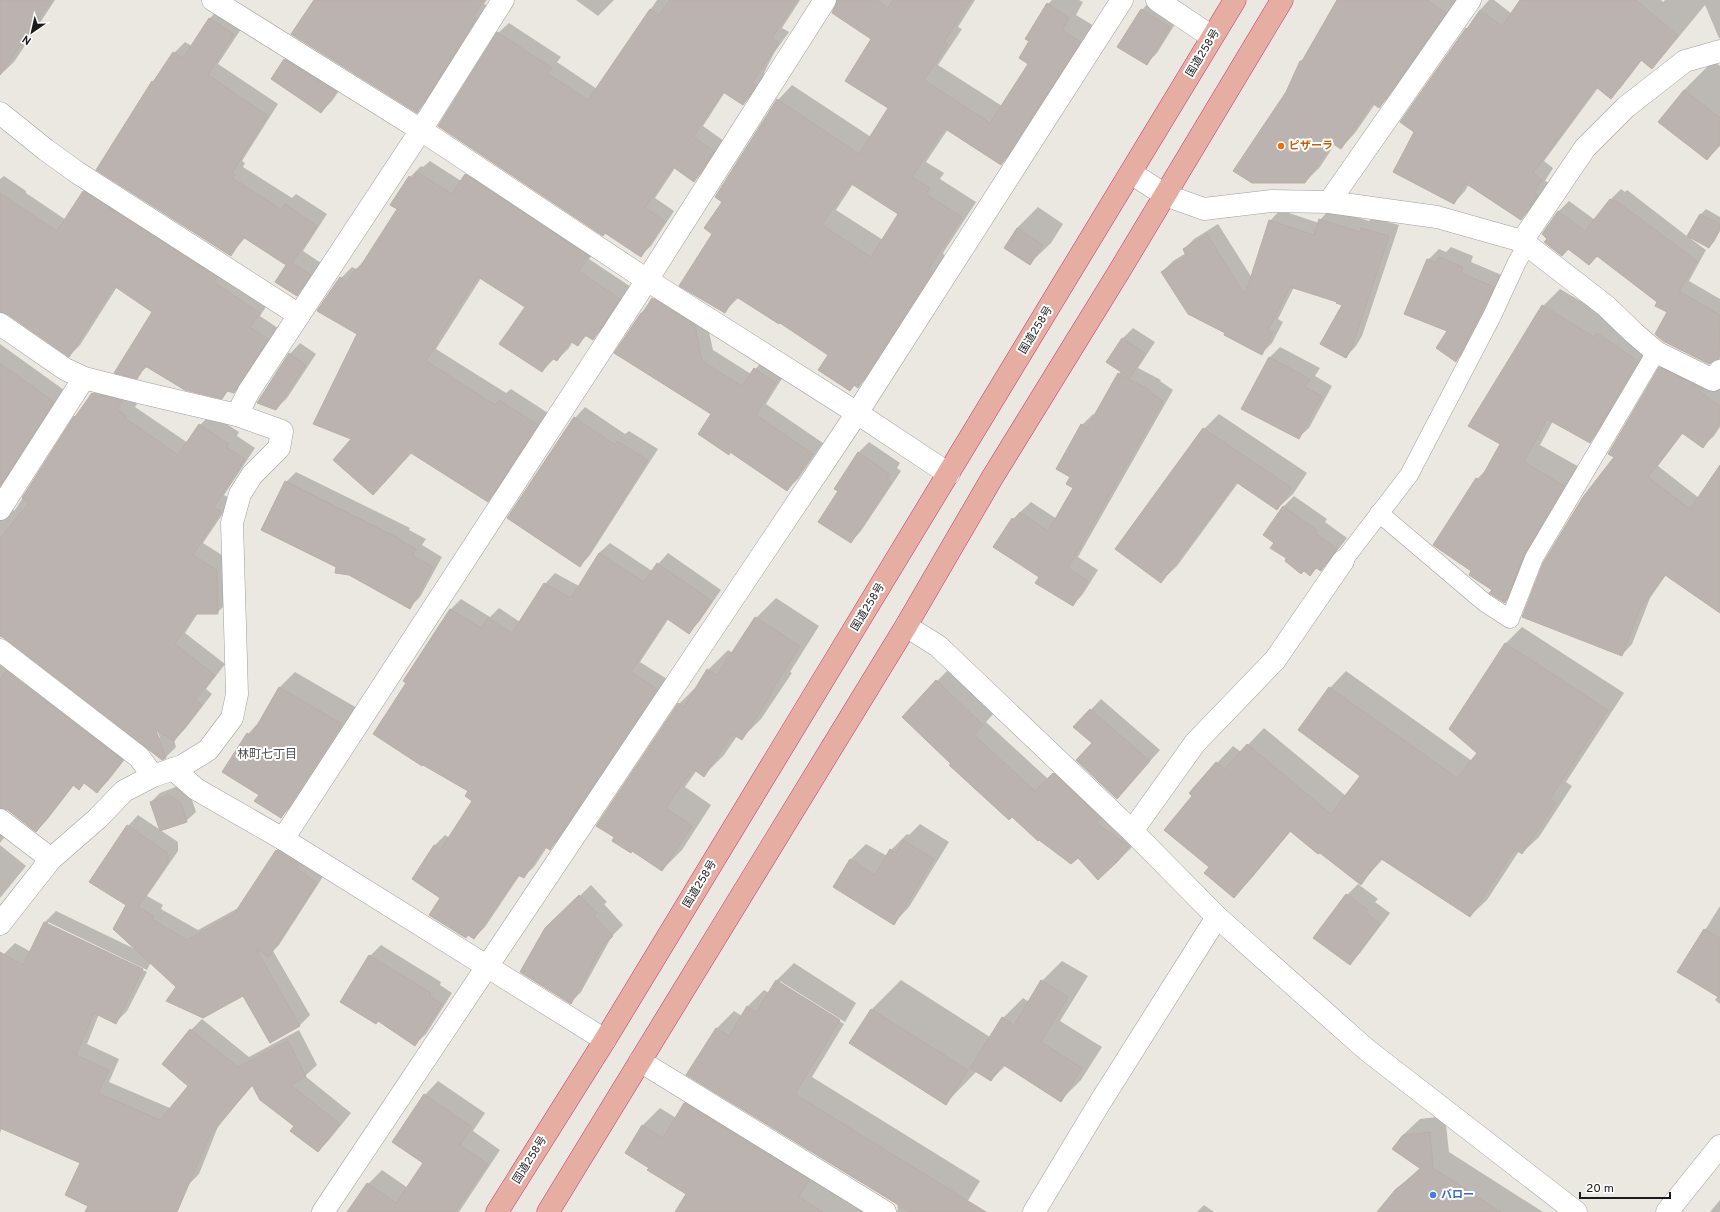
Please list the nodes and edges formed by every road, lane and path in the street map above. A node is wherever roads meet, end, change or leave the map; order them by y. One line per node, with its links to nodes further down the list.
1 (213, 0): 12 (street)
2 (503, 0): 12 (street)
3 (825, 0): 17 (street)
4 (1122, 0): 23 (street)
5 (1157, 0): 9 (street)
6 (1235, 0): 9 (highway, 国道258号)
7 (1282, 0): 14 (highway)
8 (1470, 0): 15 (street)
9 (1212, 37): 13 (highway, 国道258号)
10 (1720, 51): 16 (street)
11 (0, 114): 18 (street)
12 (421, 130): 17 (street); 18 (street)
13 (1131, 173): 14 (street); 25 (highway, 国道258号)
14 (1165, 195): 15 (street); 29 (highway)
15 (1329, 202): 16 (street)
16 (1525, 243): 20 (street); 27 (lane)
17 (647, 280): 23 (street); 35 (street)
18 (299, 315): 24 (street)
19 (0, 324): 21 (street)
20 (1656, 352): 22 (street); 27 (lane)
21 (84, 378): 24 (street); 26 (street)
22 (1718, 379)
23 (857, 413): 25 (street); 39 (street)
24 (237, 415): 31 (street)
25 (949, 474): 40 (highway, 国道258号)
26 (0, 509)
27 (1379, 513): 28 (lane)
28 (1343, 560): 34 (street)
29 (906, 626): 34 (street); 41 (highway)
30 (0, 650): 32 (street)
31 (173, 769): 32 (street); 35 (street)
32 (153, 776): 36 (street)
33 (0, 820): 36 (street)
34 (1132, 831): 37 (street)
35 (283, 839): 39 (street)
36 (51, 859): 38 (street)
37 (1217, 917): 47 (street); 48 (street)
38 (0, 924)
39 (488, 968): 40 (street); 43 (street)
40 (605, 1040): 44 (highway, 国道258号)
41 (640, 1061): 45 (highway); 46 (street)
42 (1720, 1146): 49 (street)
43 (323, 1212)
44 (497, 1212)
45 (548, 1212)
46 (885, 1212)
47 (1034, 1212)
48 (1576, 1212)
49 (1667, 1212)

